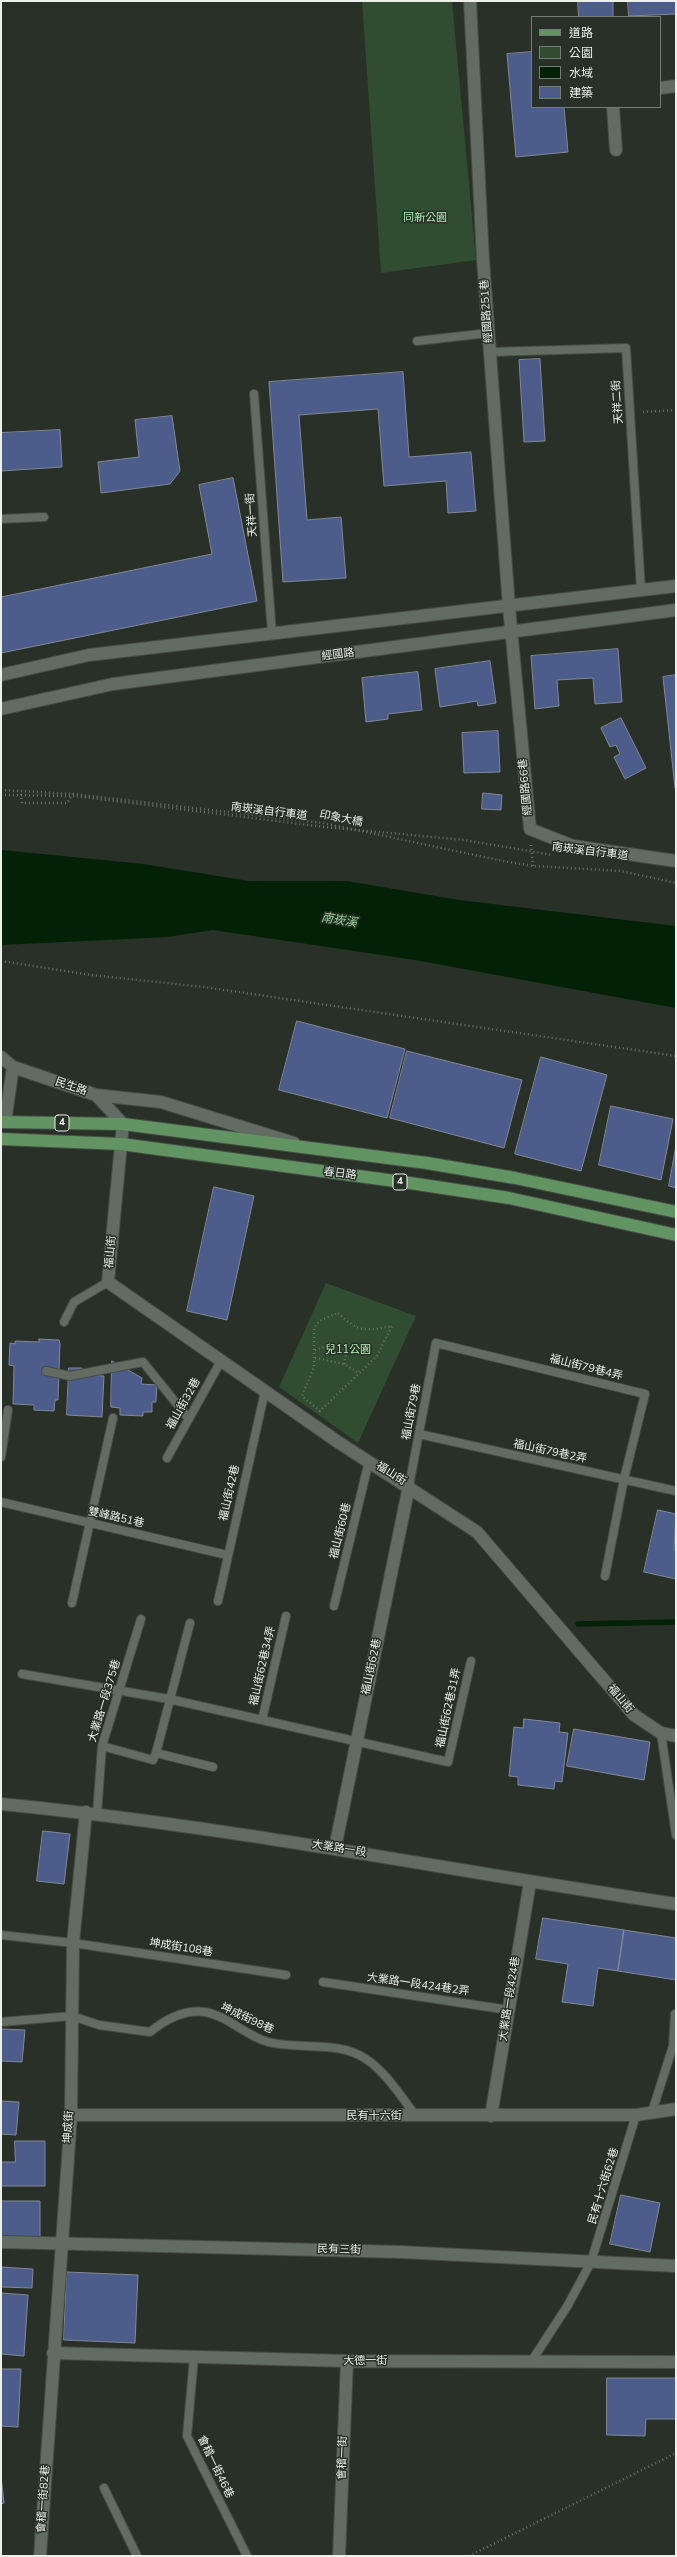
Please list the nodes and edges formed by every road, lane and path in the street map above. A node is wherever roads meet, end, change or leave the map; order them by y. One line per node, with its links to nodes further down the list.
1 (470, 1): 6 (street, 經國路251巷)
2 (676, 86): 3 (street)
3 (661, 88)
4 (613, 108): 5 (street)
5 (616, 150)
6 (489, 333): 7 (lane); 8 (street, 經國路251巷)
7 (417, 341)
8 (490, 352): 11 (lane, 天祥二街); 16 (street, 經國路251巷)
9 (254, 394): 20 (lane, 天祥一街)
10 (676, 410): 11 (path)
11 (630, 413): 15 (lane, 天祥二街)
12 (44, 517): 13 (lane)
13 (1, 519)
14 (676, 586): 15 (street)
15 (641, 590): 16 (street)
16 (509, 607): 18 (street, 經國路251巷); 20 (street)
17 (676, 610): 19 (street, 經國路)
18 (510, 620): 19 (street, 經國路66巷)
19 (511, 633): 22 (street, 經國路); 29 (street, 經國路66巷)
20 (272, 634): 21 (street)
21 (1, 675)
22 (1, 709)
23 (1, 790): 25 (path, 印象大橋, bridge)
24 (21, 794): 25 (path, bridge); 26 (path, 南崁溪自行車道); 27 (path, 南崁溪自行車道)
25 (73, 794): 30 (path, 印象大橋, bridge)
26 (1, 795)
27 (531, 852): 28 (path, 南崁溪自行車道); 30 (path)
28 (561, 856)
29 (676, 861)
30 (532, 866): 31 (path, 印象大橋, bridge)
31 (676, 883)
32 (1, 961): 33 (path)
33 (676, 1056)
34 (1, 1057): 35 (street, 民生路)
35 (13, 1067): 36 (street, 民生路); 37 (street)
36 (96, 1095): 38 (street, 民生路); 41 (street)
37 (3, 1122): 38 (main road, 春日路 / 4); 39 (street)
38 (123, 1124): 40 (street); 41 (main road, 春日路 / 4)
39 (1, 1139): 40 (main road, 春日路 / 4)
40 (121, 1144): 43 (main road, 春日路 / 4); 44 (street, 福山街)
41 (316, 1149): 42 (main road, 春日路 / 4)
42 (676, 1212)
43 (676, 1235)
44 (108, 1282): 45 (lane); 51 (street, 福山街)
45 (64, 1322)
46 (436, 1343): 59 (lane, 福山街79巷); 63 (lane, 福山街79巷4弄)
47 (332, 1345): 48 (path)
48 (315, 1350): 50 (path); 54 (path)
49 (346, 1355): 52 (path)
50 (315, 1358): 52 (path); 54 (path)
51 (221, 1360): 55 (street, 福山街); 58 (lane, 福山街32巷)
52 (344, 1364): 54 (path)
53 (46, 1371): 58 (lane)
54 (358, 1373)
55 (265, 1391): 62 (street, 福山街); 68 (lane, 福山街42巷)
56 (8, 1410): 60 (lane)
57 (113, 1418): 67 (lane)
58 (189, 1419): 61 (lane, 福山街32巷)
59 (419, 1434): 63 (lane, 福山街79巷2弄); 64 (lane, 福山街79巷)
60 (1, 1457)
61 (167, 1458)
62 (369, 1461): 64 (street, 福山街); 72 (lane, 福山街60巷)
63 (624, 1479): 65 (lane, 福山街79巷2弄); 69 (lane)
64 (409, 1486): 81 (street, 福山街); 83 (street, 福山街62巷)
65 (676, 1491)
66 (1, 1502): 67 (lane, 雙峰路51巷)
67 (90, 1523): 68 (lane, 雙峰路51巷); 71 (lane)
68 (227, 1555): 70 (lane, 福山街42巷)
69 (605, 1576)
70 (218, 1601)
71 (72, 1603)
72 (334, 1606)
73 (286, 1616): 80 (lane, 福山街62巷34弄)
74 (141, 1619): 78 (lane, 大業路一段375巷)
75 (190, 1623): 79 (lane)
76 (471, 1661): 83 (lane, 福山街62巷31弄)
77 (22, 1674): 78 (lane, 福山街62巷34弄)
78 (121, 1690): 79 (lane, 福山街62巷34弄); 84 (lane, 大業路一段375巷)
79 (169, 1699): 80 (lane, 福山街62巷34弄); 85 (lane)
80 (262, 1720): 83 (lane, 福山街62巷34弄)
81 (661, 1733): 82 (street); 89 (lane)
82 (676, 1736)
83 (357, 1740): 90 (street, 福山街62巷)
84 (102, 1746): 85 (lane); 88 (lane, 大業路一段375巷)
85 (156, 1753): 86 (lane)
86 (213, 1767)
87 (1, 1804): 88 (street, 大業路一段)
88 (92, 1813): 90 (street, 大業路一段); 94 (street, 坤成街)
89 (676, 1835)
90 (335, 1848): 91 (street, 大業路一段)
91 (530, 1882): 92 (street, 大業路一段); 97 (street, 大業路一段424巷)
92 (676, 1904)
93 (1, 1935): 94 (lane, 坤成街108巷)
94 (73, 1943): 95 (lane, 坤成街108巷); 99 (street, 坤成街)
95 (286, 1975)
96 (323, 1982): 97 (lane, 大業路一段424巷2弄)
97 (509, 2010): 105 (street, 大業路一段424巷)
98 (675, 2014): 102 (lane)
99 (72, 2016): 100 (lane); 103 (street, 坤成街); 104 (lane, 坤成街98巷)
100 (1, 2022)
101 (676, 2109): 102 (street, 民有十六街)
102 (652, 2112): 106 (street, 民有十六街)
103 (70, 2115): 104 (street, 民有十六街); 108 (street, 坤成街)
104 (416, 2116): 105 (street, 民有十六街)
105 (491, 2116): 106 (street, 民有十六街)
106 (636, 2116): 109 (lane, 民有十六街62巷)
107 (1, 2242): 108 (street, 民有三街)
108 (62, 2242): 109 (street, 民有三街); 111 (street, 坤成街)
109 (591, 2262): 110 (street, 民有三街); 114 (lane, 民有十六街62巷)
110 (676, 2266)
111 (54, 2353): 112 (street, 大德一街); 116 (street, 坤成街)
112 (194, 2357): 113 (street, 大德一街); 121 (lane, 會稽一街46巷)
113 (347, 2361): 114 (street, 大德一街); 122 (street, 會稽一街)
114 (531, 2362): 115 (street, 大德一街)
115 (676, 2362)
116 (48, 2442): 119 (street, 會稽一街82巷)
117 (676, 2454): 123 (path)
118 (104, 2488): 120 (lane)
119 (40, 2556)
120 (137, 2556)
121 (247, 2556)
122 (339, 2556)
123 (469, 2556)

